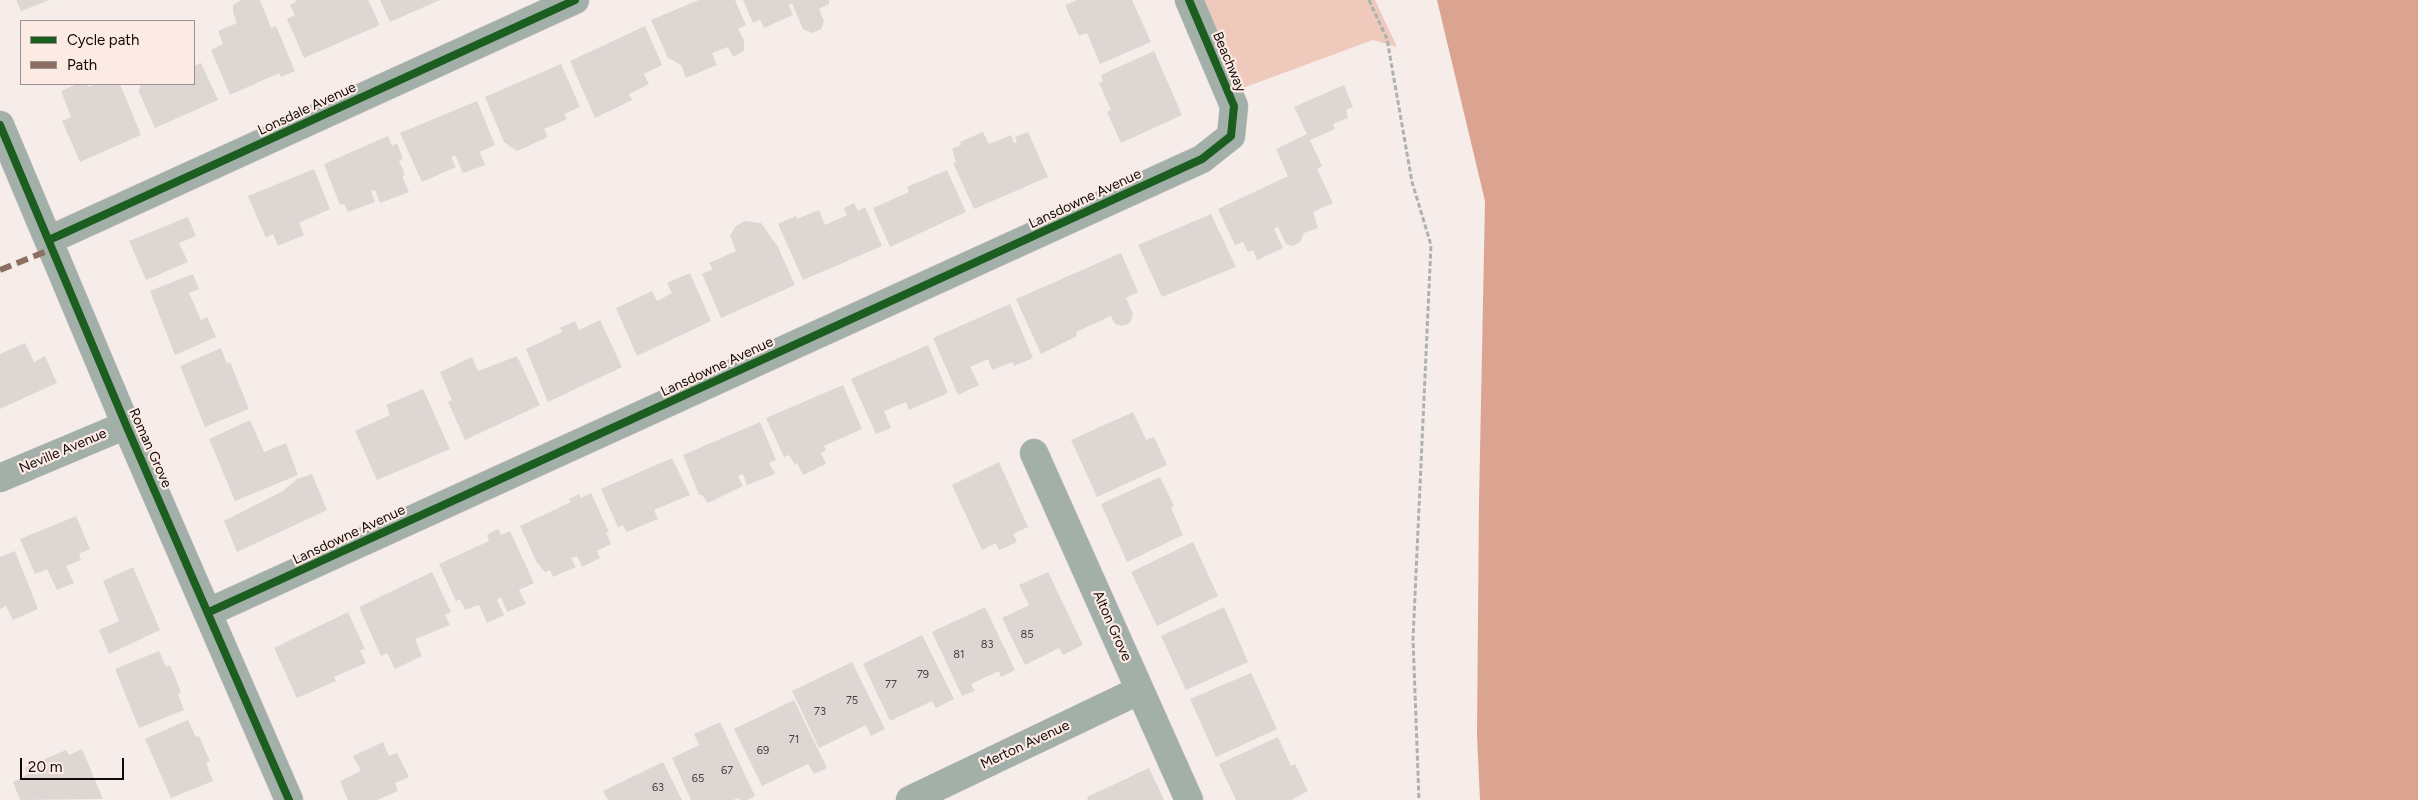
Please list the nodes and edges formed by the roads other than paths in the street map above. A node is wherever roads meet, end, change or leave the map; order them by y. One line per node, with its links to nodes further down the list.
1 (575, 0): 5 (street, Lonsdale Avenue)
2 (1189, 0): 4 (street, Beachway)
3 (0, 126): 5 (street, Roman Grove)
4 (1231, 136): 9 (street, Lansdowne Avenue)
5 (49, 240): 6 (street, Roman Grove)
6 (126, 425): 8 (street, Neville Avenue); 9 (street, Roman Grove)
7 (1034, 453): 10 (street, Alton Grove)
8 (0, 478)
9 (209, 612): 11 (street, Roman Grove)
10 (1140, 690): 12 (street, Merton Avenue); 13 (street, Alton Grove)
11 (284, 789)
12 (910, 800)
13 (1190, 800)

